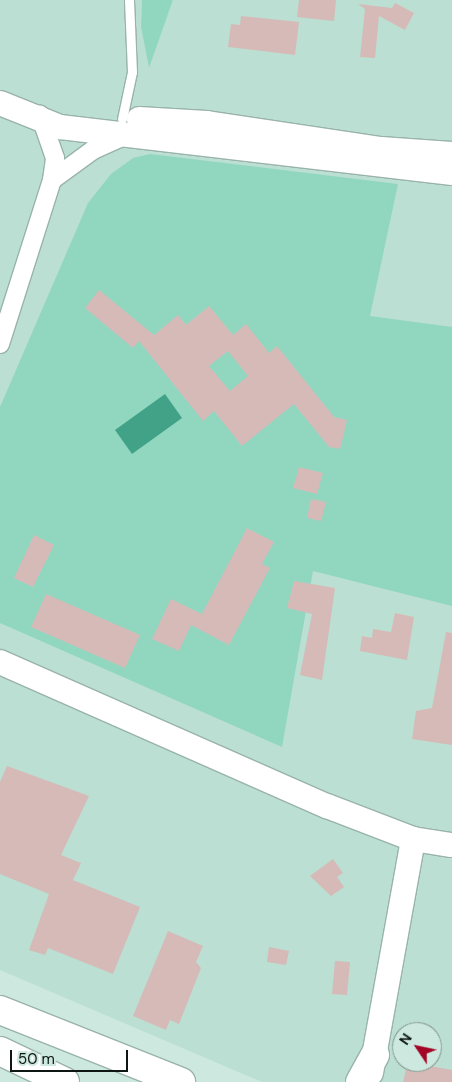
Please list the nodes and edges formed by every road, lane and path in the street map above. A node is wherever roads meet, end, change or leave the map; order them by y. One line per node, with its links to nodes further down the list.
1 (129, 0): 4 (lane)
2 (0, 103): 3 (street)
3 (40, 116): 4 (street); 7 (street)
4 (126, 126): 5 (street); 6 (street); 7 (street)
5 (452, 154)
6 (452, 173)
7 (52, 180): 8 (street)
8 (0, 344)
9 (0, 662): 10 (street)
10 (413, 839): 11 (street); 14 (street)
11 (452, 845)
12 (0, 1010): 16 (highway)
13 (0, 1051): 15 (highway)
14 (374, 1055): 17 (highway); 18 (street)
15 (65, 1082)
16 (181, 1082)
17 (360, 1082)
18 (369, 1082)

